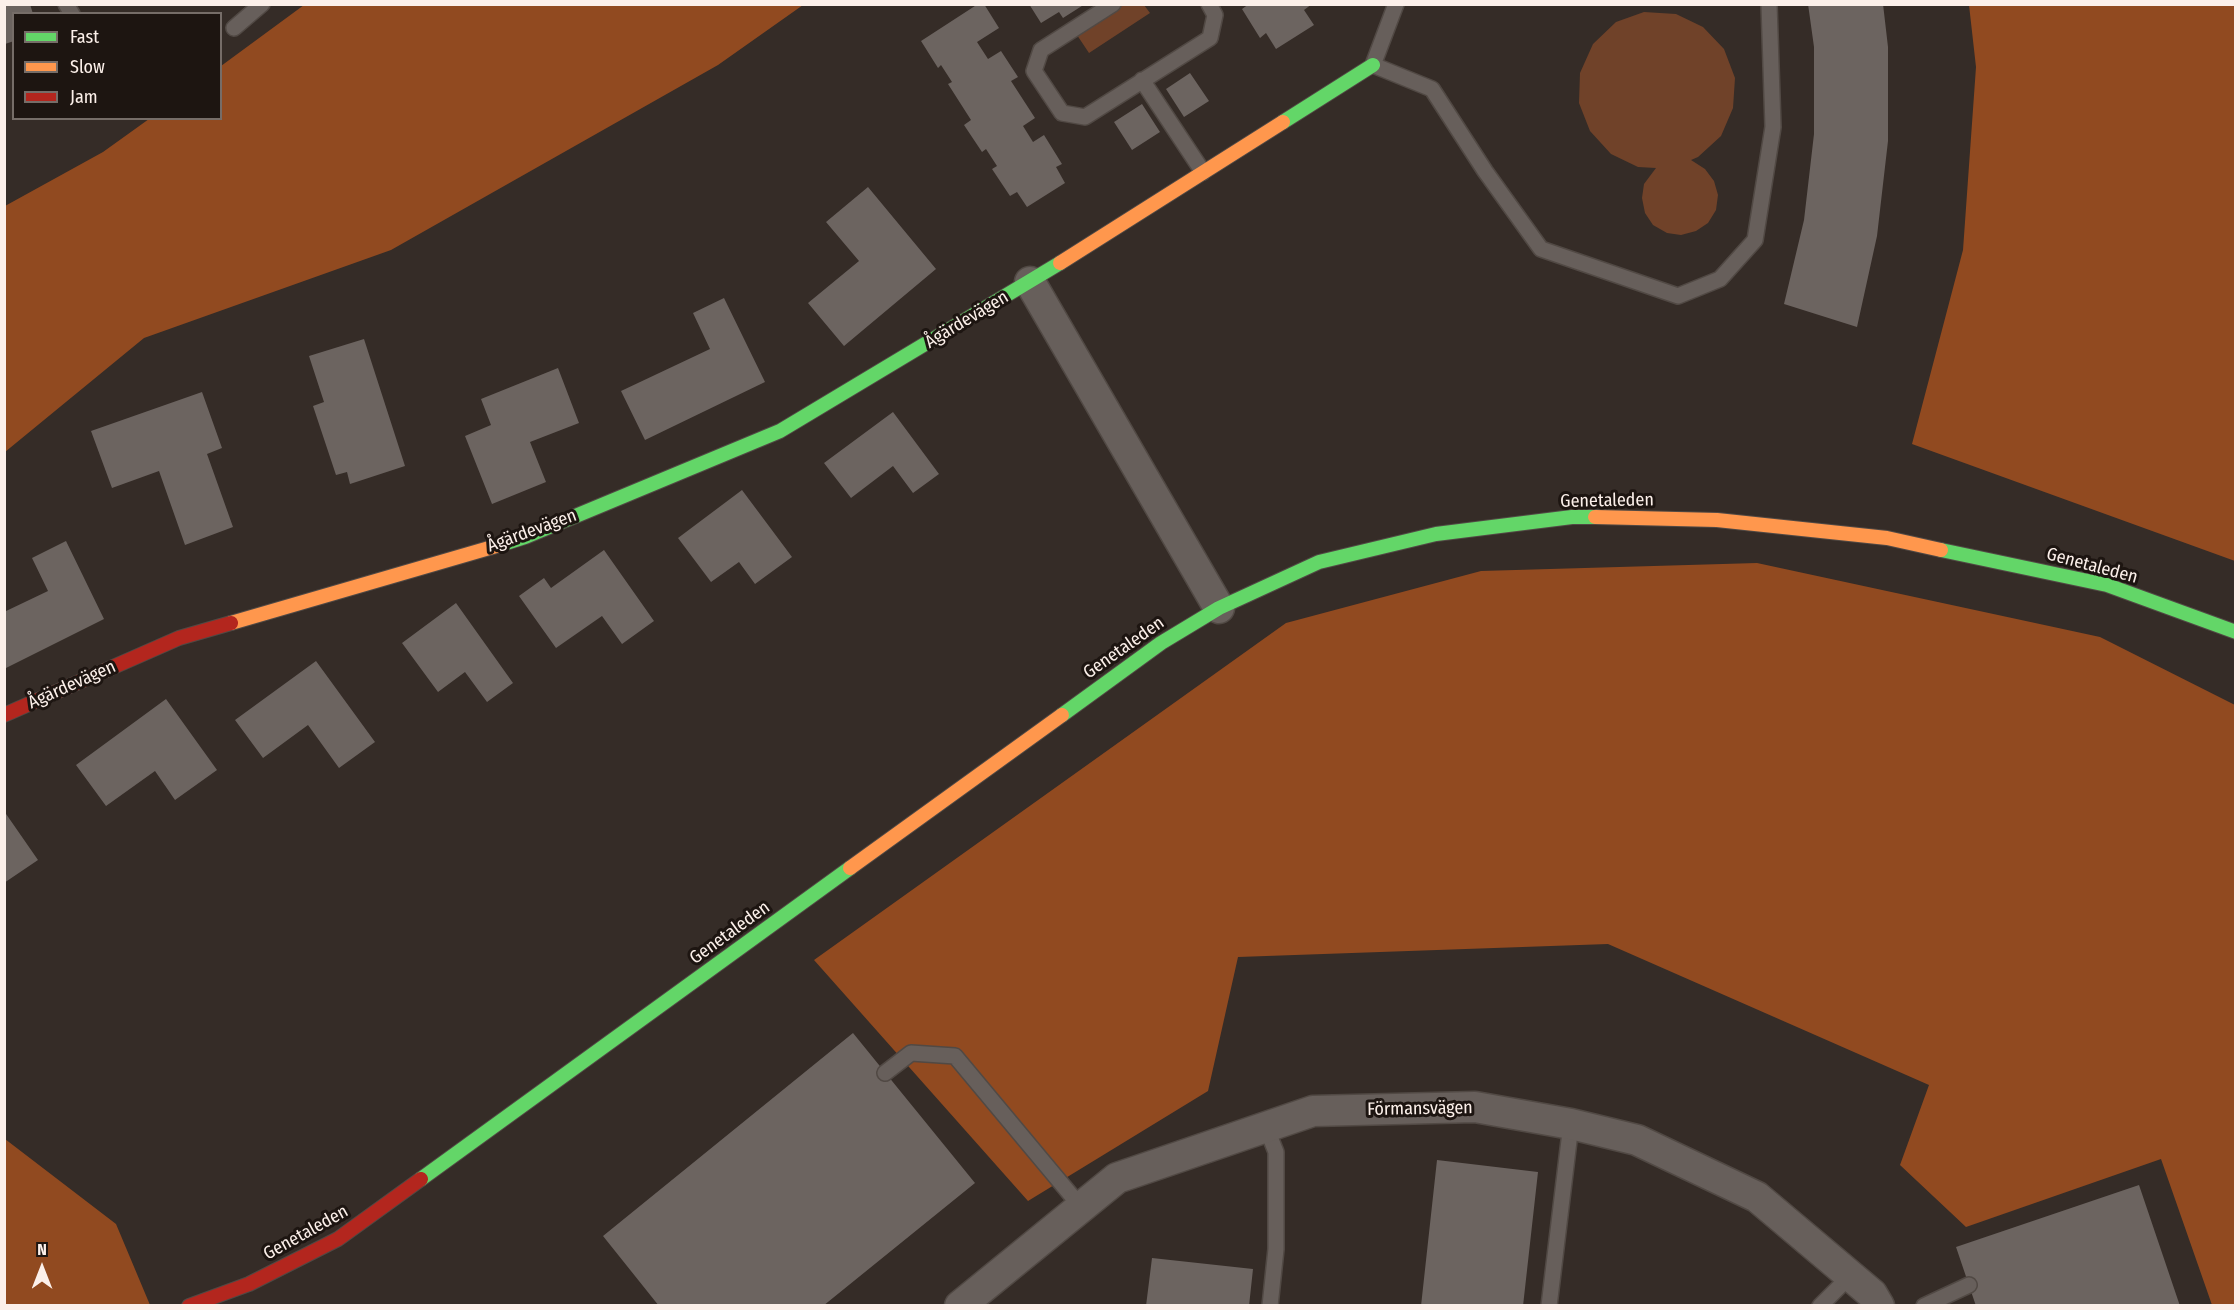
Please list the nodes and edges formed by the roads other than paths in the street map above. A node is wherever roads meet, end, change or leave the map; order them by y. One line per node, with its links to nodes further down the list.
1 (262, 4): 6 (lane)
2 (1113, 4): 8 (lane)
3 (1209, 4): 8 (lane)
4 (1396, 4): 7 (lane)
5 (1769, 4): 7 (lane)
6 (234, 28)
7 (1373, 65): 9 (main road, Ågärdevägen)
8 (1142, 80): 9 (lane)
9 (1203, 172): 10 (main road, Ågärdevägen)
10 (1030, 282): 11 (street, Ågärdevägen); 13 (main road, Ågärdevägen)
11 (1219, 608): 12 (main road, Genetaleden); 20 (main road, Genetaleden)
12 (2235, 632)
13 (4, 715)
14 (885, 1073): 17 (lane)
15 (1571, 1124): 16 (street, Förmansvägen); 18 (street, Förmansvägen); 23 (lane)
16 (1266, 1127): 17 (street, Förmansvägen); 22 (lane)
17 (1081, 1208): 21 (street, Förmansvägen)
18 (1850, 1276): 24 (lane); 25 (street, Förmansvägen)
19 (1969, 1285): 26 (lane)
20 (189, 1305)
21 (960, 1305)
22 (1270, 1305)
23 (1549, 1305)
24 (1820, 1305)
25 (1879, 1305)
26 (1924, 1305)

